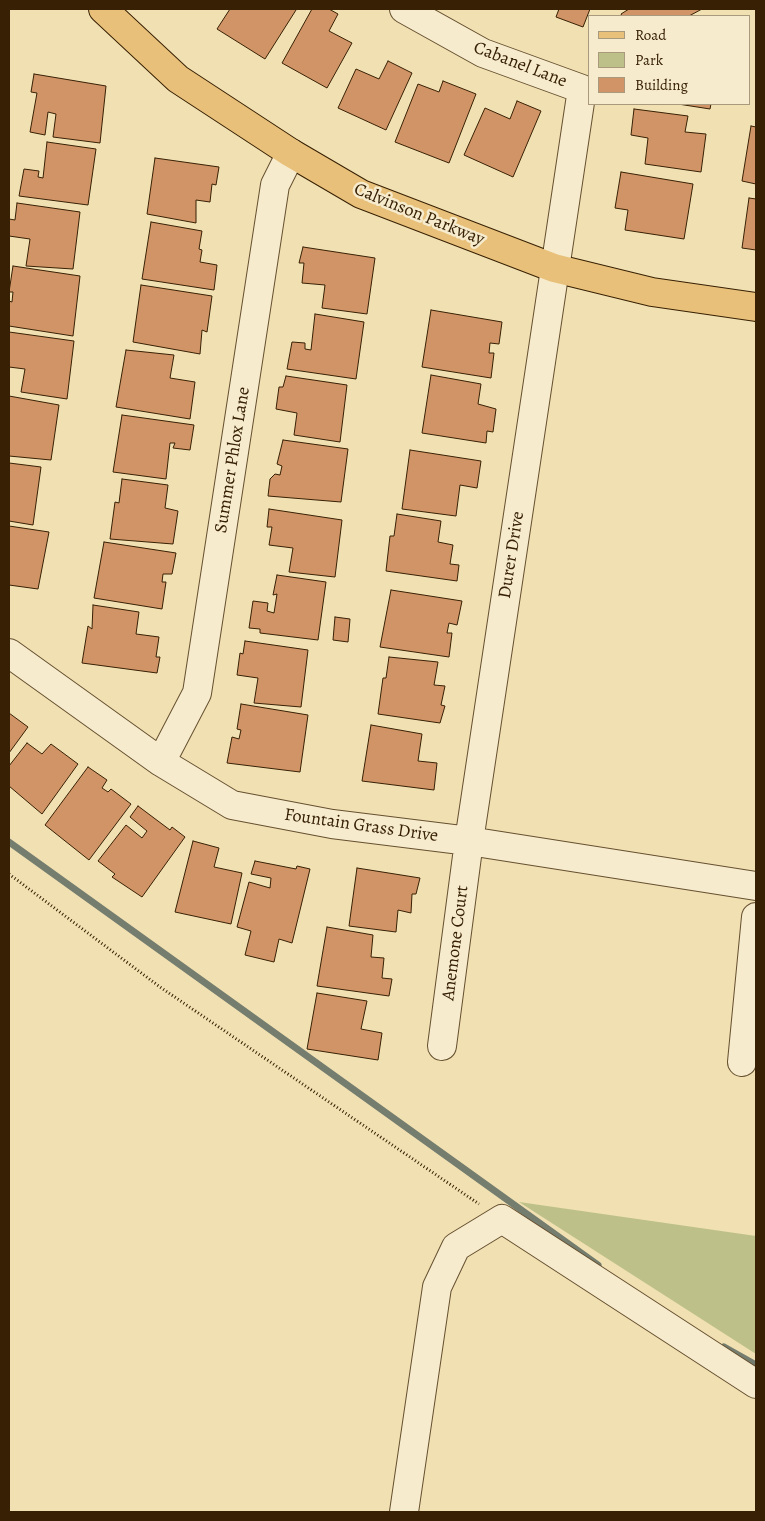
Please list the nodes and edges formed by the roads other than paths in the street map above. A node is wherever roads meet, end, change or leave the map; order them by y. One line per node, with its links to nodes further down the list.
1 (103, 9): 3 (main road, Calvinson Parkway)
2 (404, 9): 4 (street, Cabanel Lane)
3 (291, 153): 4 (main road, Calvinson Parkway); 7 (street, Summer Phlox Lane)
4 (554, 268): 5 (main road, Calvinson Parkway); 8 (street, Durer Drive)
5 (756, 307)
6 (9, 653): 7 (street, Fountain Grass Drive)
7 (161, 762): 8 (street, Fountain Grass Drive)
8 (468, 841): 9 (street, Fountain Grass Drive); 11 (street, Anemone Court)
9 (756, 886)
10 (756, 917): 12 (street)
11 (442, 1046)
12 (742, 1062)
13 (756, 1384): 14 (street)
14 (404, 1512)

